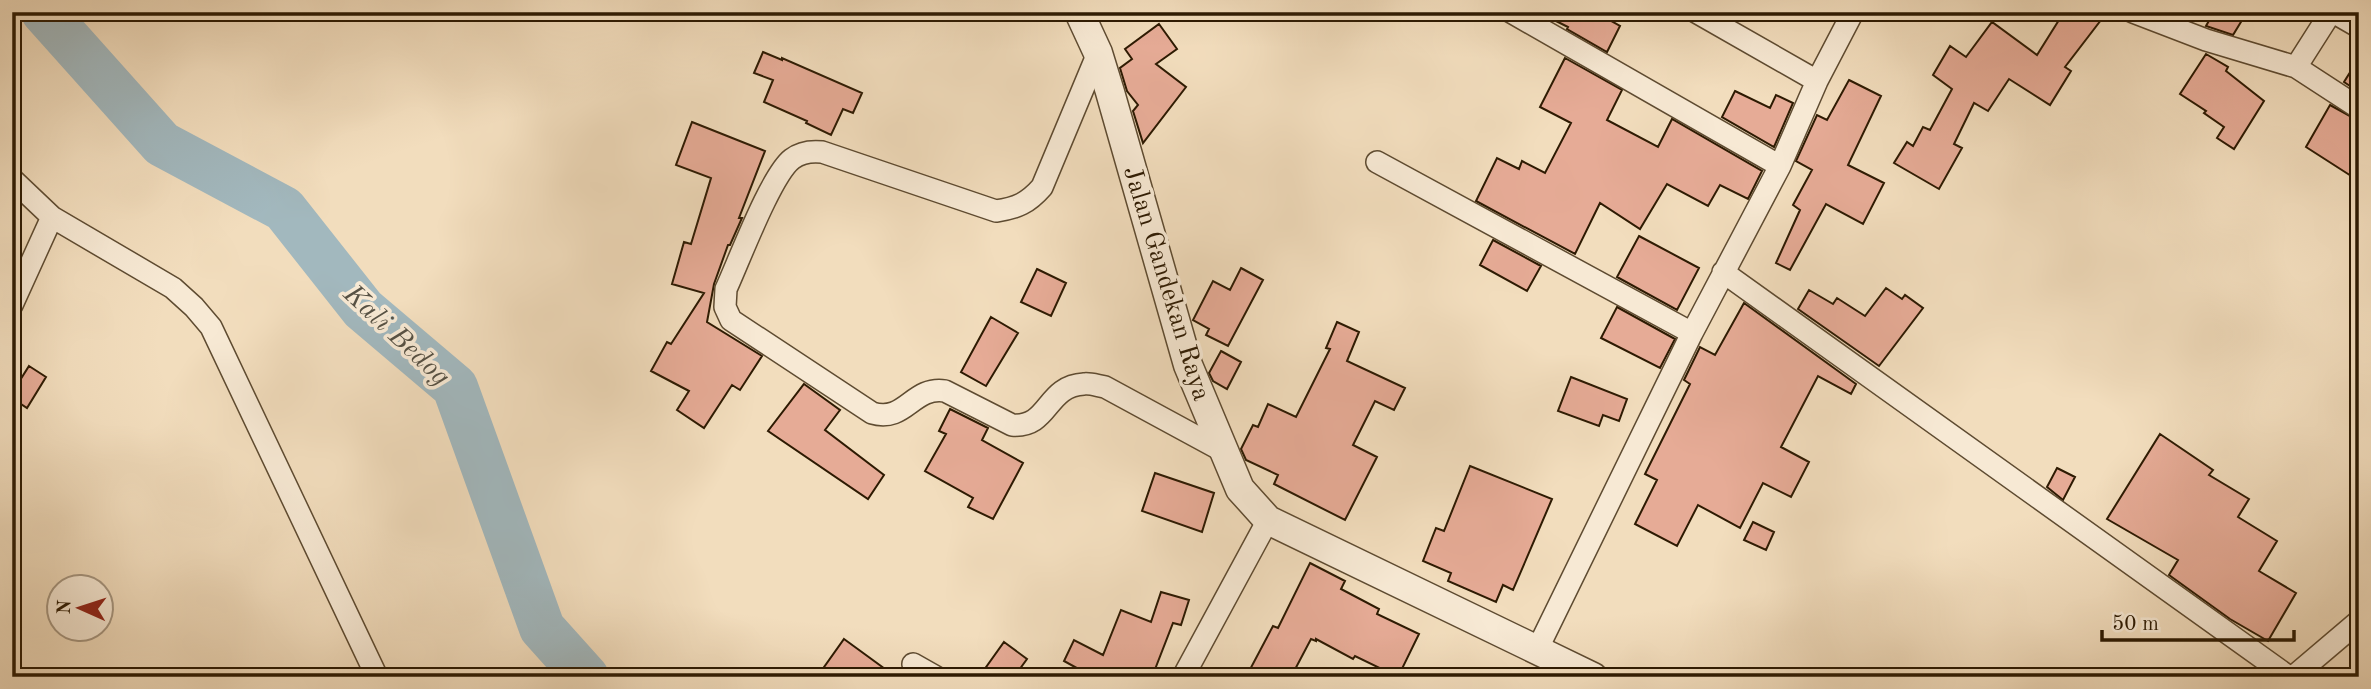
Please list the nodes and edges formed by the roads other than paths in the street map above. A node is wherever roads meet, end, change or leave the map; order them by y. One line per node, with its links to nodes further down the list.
1 (1079, 12): 8 (street, Jalan Gandekan Raya)
2 (1511, 12): 13 (street)
3 (1696, 12): 10 (street)
4 (1853, 12): 10 (street)
5 (2133, 12): 9 (street)
6 (2332, 12): 7 (street); 9 (street)
7 (2359, 27)
8 (1098, 52): 19 (street, Jalan Gandekan Raya); 19 (street)
9 (2296, 67): 11 (street)
10 (1817, 80): 13 (street)
11 (2359, 108)
12 (1377, 162): 18 (street)
13 (1780, 166): 16 (street)
14 (12, 179): 15 (street)
15 (52, 217): 17 (street); 24 (street)
16 (1723, 272): 18 (street); 28 (street)
17 (12, 304)
18 (1692, 333): 22 (street)
19 (1223, 451): 20 (street, Jalan Gandekan Raya)
20 (1268, 520): 22 (street, Jalan Gandekan Raya); 26 (street)
21 (2359, 621): 28 (street)
22 (1537, 650): 27 (street, Jalan Gandekan Raya)
23 (913, 664): 25 (street)
24 (377, 677)
25 (936, 677)
26 (1183, 677)
27 (1593, 677)
28 (2291, 677)

